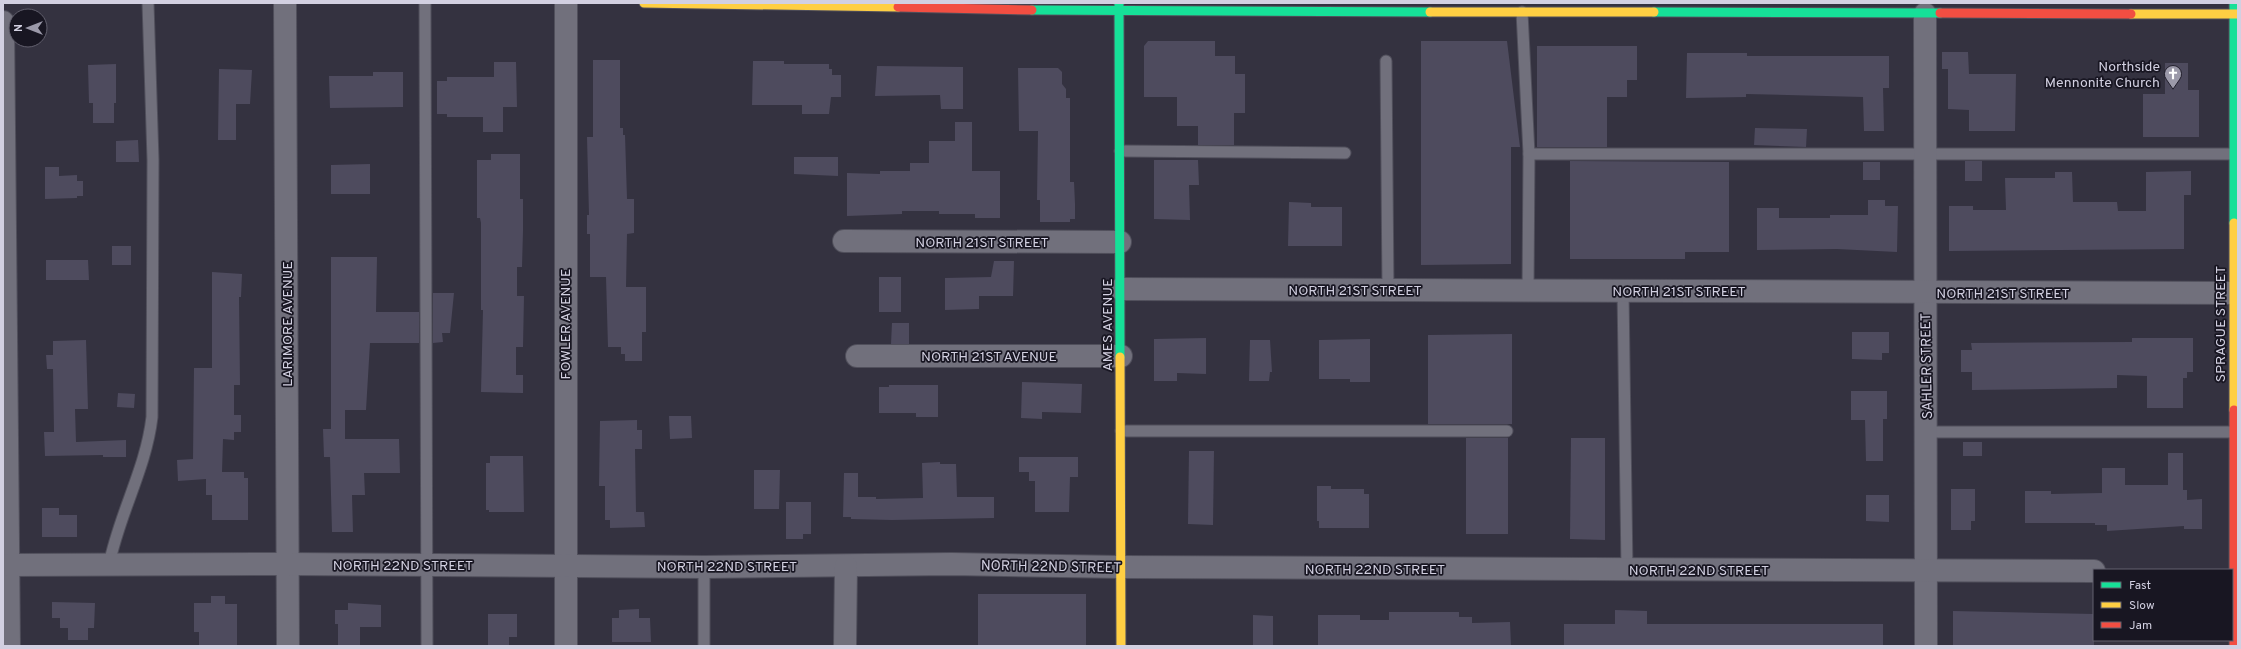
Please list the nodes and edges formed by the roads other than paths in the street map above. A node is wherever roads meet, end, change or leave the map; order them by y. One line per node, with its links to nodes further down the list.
1 (148, 3): 37 (lane)
2 (285, 3): 35 (street, LARIMORE AVENUE)
3 (425, 3): 38 (lane)
4 (566, 3): 39 (street, FOWLER AVENUE)
5 (644, 3): 7 (street)
6 (2234, 3): 13 (street, SPRAGUE STREET)
7 (1120, 7): 8 (street); 16 (street, AMES AVENUE)
8 (1360, 7): 11 (street)
9 (1681, 8): 10 (street); 11 (street)
10 (1807, 8): 12 (street)
11 (1522, 12): 18 (lane)
12 (1925, 14): 13 (street); 19 (street, SAHLER STREET)
13 (2236, 14): 20 (street, SPRAGUE STREET)
14 (3, 22): 36 (street)
15 (1386, 61): 24 (lane)
16 (1120, 151): 17 (lane); 22 (street, AMES AVENUE)
17 (1345, 153)
18 (1529, 154): 19 (lane); 25 (lane)
19 (1925, 154): 20 (lane); 27 (street, SAHLER STREET)
20 (2236, 154): 28 (street, SPRAGUE STREET)
21 (844, 242): 22 (street, NORTH 21ST STREET)
22 (1120, 242): 23 (street, AMES AVENUE)
23 (1120, 289): 24 (street, NORTH 21ST STREET); 30 (street, AMES AVENUE)
24 (1388, 290): 25 (street, NORTH 21ST STREET)
25 (1528, 291): 26 (street, NORTH 21ST STREET)
26 (1623, 291): 27 (street, NORTH 21ST STREET); 43 (lane)
27 (1926, 293): 28 (street, NORTH 21ST STREET); 33 (street, SAHLER STREET)
28 (2236, 293): 34 (street, SPRAGUE STREET)
29 (857, 356): 30 (street, NORTH 21ST AVENUE)
30 (1121, 356): 31 (street, AMES AVENUE)
31 (1121, 431): 32 (lane); 42 (street, AMES AVENUE)
32 (1507, 431)
33 (1927, 432): 34 (lane); 44 (street, SAHLER STREET)
34 (2236, 432): 46 (street, SPRAGUE STREET)
35 (288, 564): 37 (street, NORTH 22ND STREET); 38 (street, NORTH 22ND STREET); 48 (street, LARIMORE AVENUE)
36 (8, 565): 37 (street, NORTH 22ND STREET); 47 (street)
37 (109, 565)
38 (427, 566): 39 (street, NORTH 22ND STREET); 49 (lane)
39 (566, 566): 41 (street, NORTH 22ND STREET); 50 (street, FOWLER AVENUE)
40 (846, 566): 41 (street, NORTH 22ND STREET); 42 (street, NORTH 22ND STREET); 52 (street)
41 (704, 567): 51 (lane)
42 (1121, 568): 43 (street, NORTH 22ND STREET); 53 (street, AMES AVENUE)
43 (1626, 570): 44 (street, NORTH 22ND STREET)
44 (1926, 571): 45 (street, NORTH 22ND STREET); 54 (street, SAHLER STREET)
45 (2093, 571)
46 (2234, 571): 55 (street, SPRAGUE STREET)
47 (9, 646)
48 (288, 646)
49 (427, 646)
50 (566, 646)
51 (704, 646)
52 (845, 646)
53 (1121, 646)
54 (1926, 646)
55 (2234, 646)

